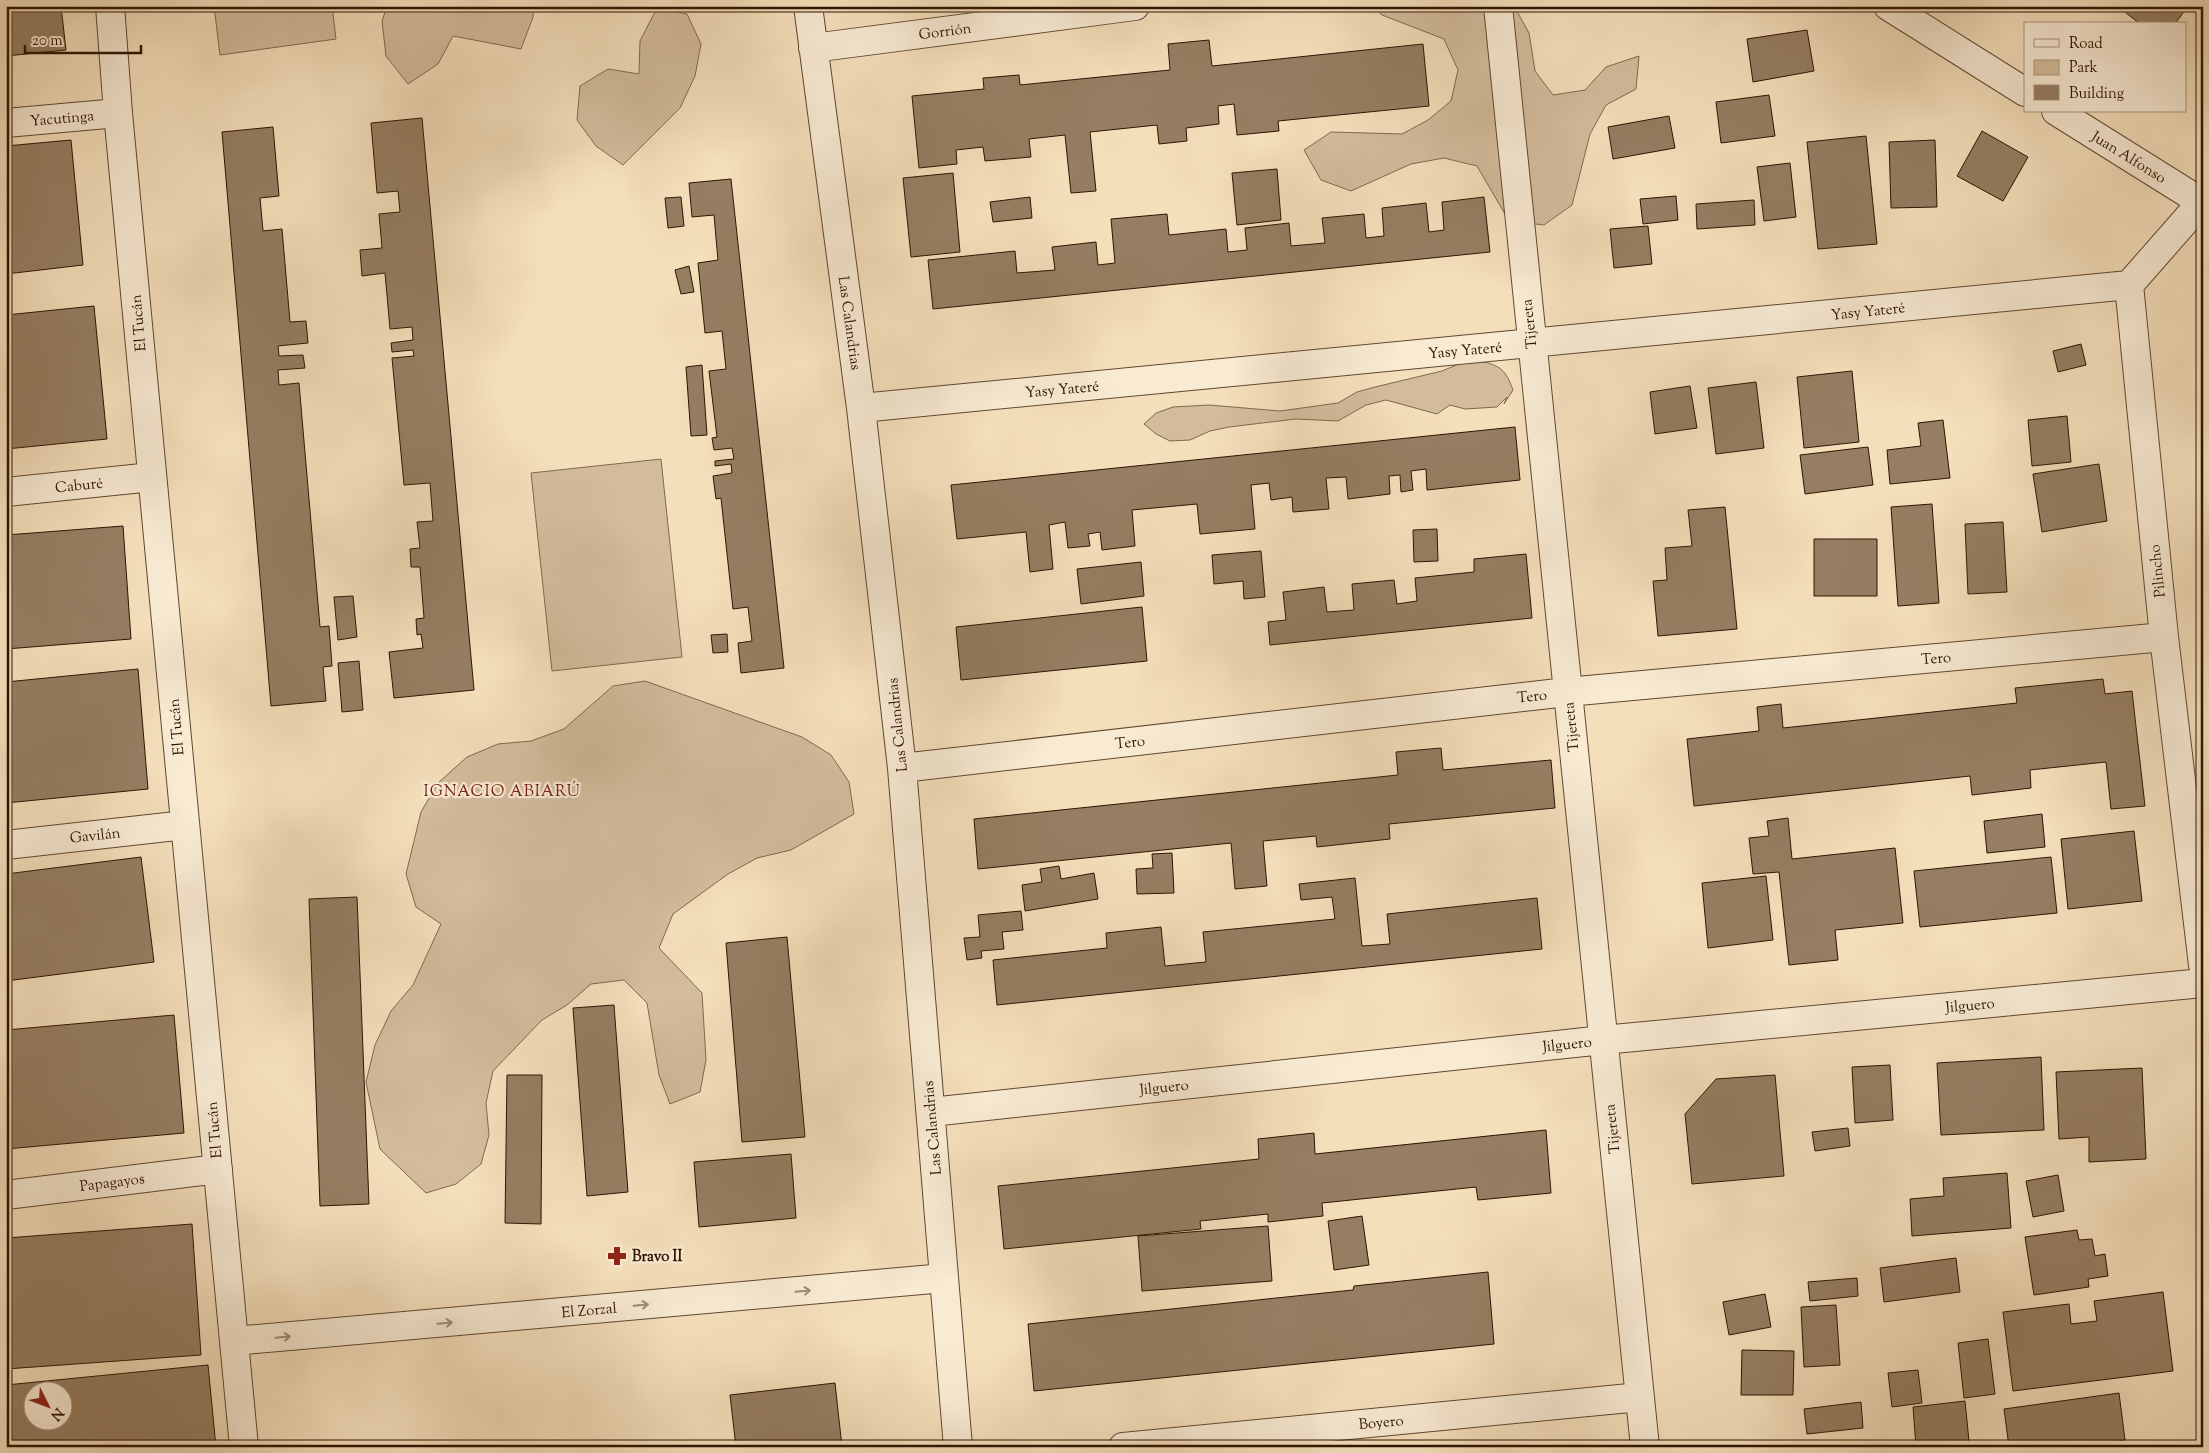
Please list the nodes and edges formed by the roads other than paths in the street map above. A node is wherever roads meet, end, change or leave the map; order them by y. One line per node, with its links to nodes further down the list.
1 (110, 6): 9 (street, El Tucán)
2 (808, 6): 6 (street, Las Calandrias)
3 (1135, 6): 6 (street, Gorrión)
4 (1498, 6): 13 (street, Tijereta)
5 (1888, 6): 7 (street)
6 (813, 48): 14 (street, Las Calandrias)
7 (2024, 91)
8 (2058, 112): 11 (street, Juan Alfonso)
9 (118, 113): 10 (street, Yacutinga); 15 (street, El Tucán)
10 (6, 123)
11 (2202, 203): 12 (street)
12 (2129, 285): 13 (street, Yasy Yateré); 17 (street, Pilincho)
13 (1531, 344): 14 (street, Yasy Yateré); 18 (street, Tijereta)
14 (861, 408): 19 (street, Las Calandrias)
15 (152, 477): 16 (street, Caburé); 20 (street, El Tucán)
16 (6, 492)
17 (2164, 637): 18 (street, Tero); 22 (street, Pilincho)
18 (1567, 692): 19 (street, Tero); 24 (street, Tijereta)
19 (902, 768): 25 (street, Las Calandrias)
20 (185, 825): 21 (street, Gavilán); 26 (street, El Tucán)
21 (6, 845)
22 (2203, 965)
23 (2203, 983): 24 (street, Jilguero)
24 (1603, 1040): 25 (street, Jilguero); 30 (street, Tijereta)
25 (931, 1112): 28 (street, Las Calandrias)
26 (218, 1169): 27 (street, Papagayos); 29 (street, El Tucán)
27 (6, 1195)
28 (944, 1278): 29 (street, El Zorzal, one-way to 28); 32 (street, Las Calandrias)
29 (234, 1341): 31 (street, El Tucán)
30 (1640, 1397): 33 (street, Boyero); 34 (street, Tijereta)
31 (244, 1447)
32 (958, 1447)
33 (1123, 1447)
34 (1645, 1447)

